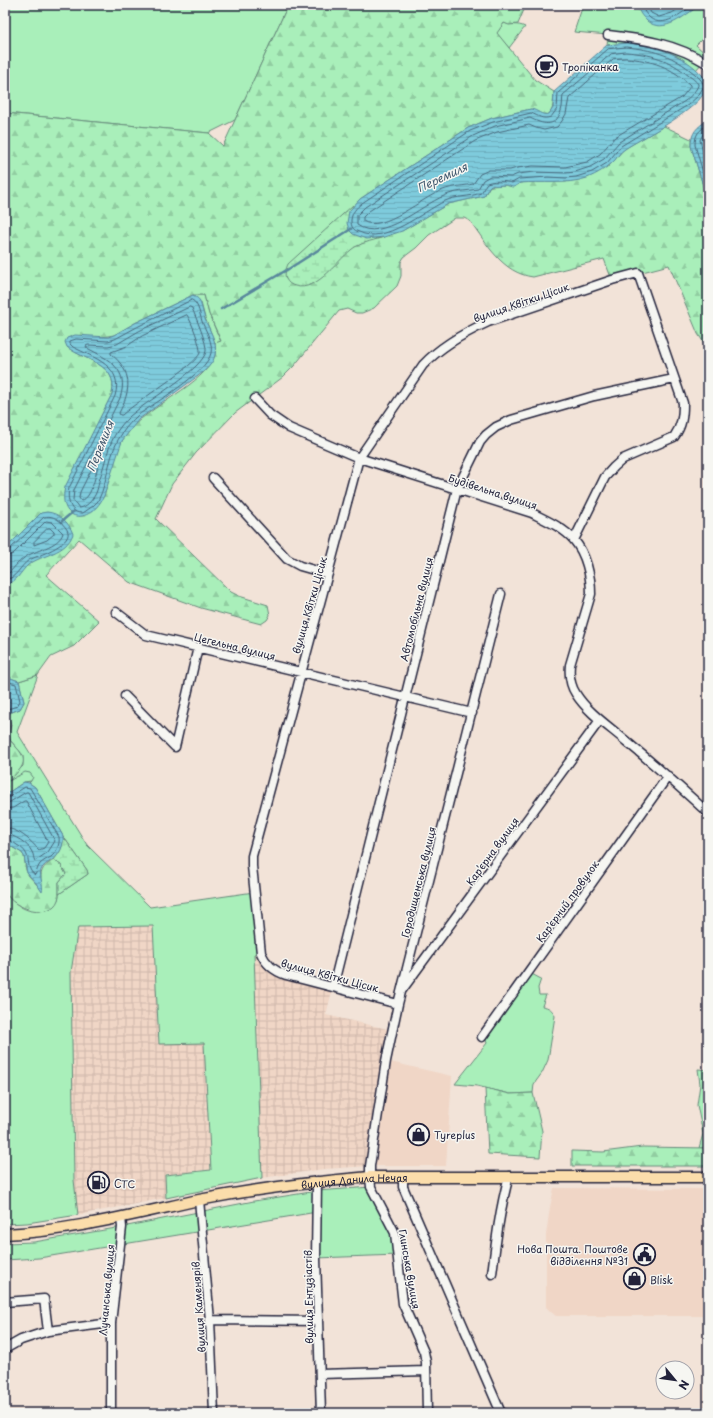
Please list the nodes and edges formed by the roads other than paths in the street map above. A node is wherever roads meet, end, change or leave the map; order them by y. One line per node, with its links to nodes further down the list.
1 (608, 35): 2 (street)
2 (708, 64)
3 (674, 379): 5 (street, вулиця Квітки Цісик); 7 (street, Автомобільна вулиця); 8 (street)
4 (255, 399): 5 (street, Будівельна вулиця)
5 (360, 458): 7 (street, Будівельна вулиця); 9 (street, вулиця Квітки Цісик)
6 (212, 478): 9 (street)
7 (456, 489): 8 (street, Будівельна вулиця); 15 (street, Автомобільна вулиця)
8 (574, 540): 17 (street, Будівельна вулиця)
9 (328, 574): 13 (street, вулиця Квітки Цісик)
10 (501, 594): 16 (street, Городищенська вулиця)
11 (116, 612): 12 (street, Цегельна вулиця)
12 (198, 647): 13 (street, Цегельна вулиця); 14 (street)
13 (301, 672): 15 (street, Цегельна вулиця); 20 (street, вулиця Квітки Цісик)
14 (125, 696)
15 (405, 697): 16 (street, Цегельна вулиця); 20 (street, Автомобільна вулиця)
16 (472, 713): 21 (street, Городищенська вулиця)
17 (600, 720): 18 (street, Будівельна вулиця); 21 (street, Карʼєрна вулиця)
18 (668, 776): 19 (street, Будівельна вулиця); 23 (street, Карʼєрний провулок)
19 (708, 813)
20 (333, 987): 22 (street, вулиця Квітки Цісик)
21 (400, 994): 22 (street, Городищенська вулиця)
22 (398, 1004): 25 (street, Городищенська вулиця)
23 (482, 1036)
24 (509, 1176): 26 (main road, вулиця Данила Нечая); 27 (main road, вулиця Данила Нечая); 32 (street)
25 (370, 1177): 26 (main road, вулиця Данила Нечая); 28 (main road, вулиця Данила Нечая); 39 (street, Глинська вулиця)
26 (402, 1177): 45 (street)
27 (708, 1177)
28 (317, 1181): 29 (main road, вулиця Данила Нечая); 35 (street, вулиця Ентузіастів)
29 (199, 1200): 30 (main road, вулиця Данила Нечая); 34 (street, вулиця Каменярів)
30 (121, 1218): 31 (main road, вулиця Данила Нечая); 36 (street, Лучанська вулиця)
31 (5, 1234)
32 (492, 1274)
33 (5, 1302): 37 (street)
34 (210, 1320): 35 (street); 42 (street, вулиця Каменярів)
35 (318, 1321): 40 (street, вулиця Ентузіастів)
36 (111, 1323): 37 (street); 41 (street, Лучанська вулиця)
37 (48, 1331): 38 (street)
38 (5, 1349)
39 (426, 1371): 40 (street); 44 (street, Глинська вулиця)
40 (320, 1374): 43 (street, вулиця Ентузіастів)
41 (111, 1413)
42 (214, 1413)
43 (321, 1413)
44 (427, 1413)
45 (501, 1413)

